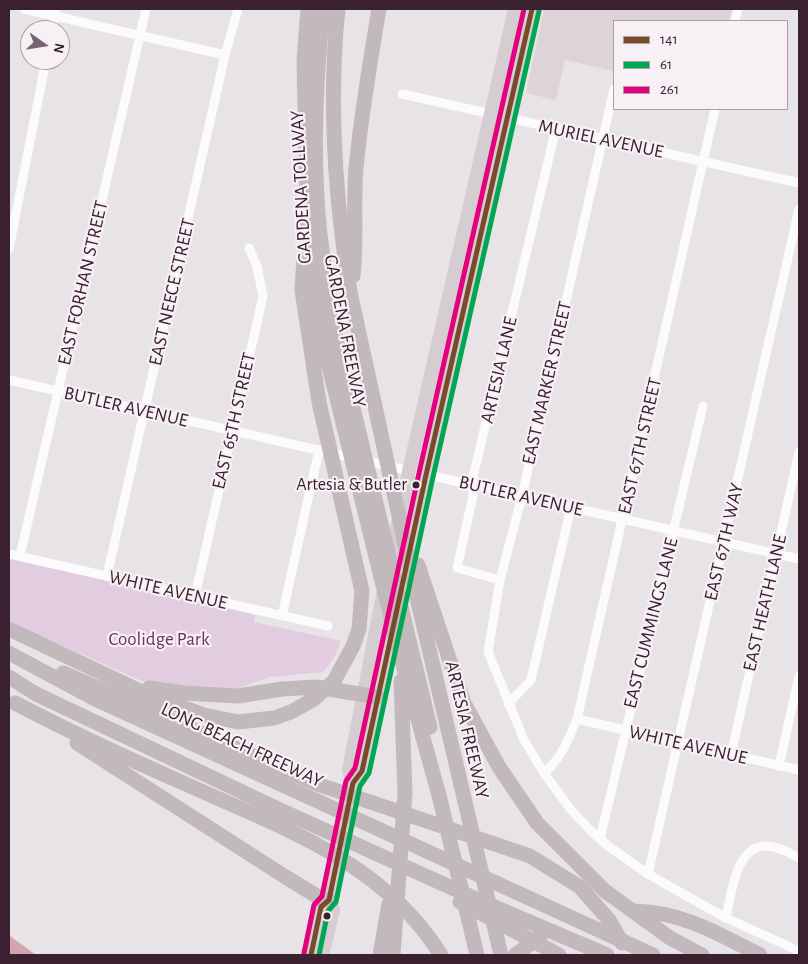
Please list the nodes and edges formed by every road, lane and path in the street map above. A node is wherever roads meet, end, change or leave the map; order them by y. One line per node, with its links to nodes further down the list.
1 (24, 9): 10 (street)
2 (146, 9): 11 (street, EAST FORHAN STREET)
3 (238, 9): 12 (street, EAST NEECE STREET)
4 (308, 9): 25 (highway, GARDENA FREEWAY)
5 (323, 9): 35 (highway, GARDENA TOLLWAY)
6 (338, 9): 16 (highway, GARDENA FREEWAY)
7 (379, 9): 28 (highway)
8 (515, 9): 18 (main road)
9 (532, 9): 19 (main road)
10 (56, 12): 11 (street)
11 (140, 35): 12 (street); 30 (street, EAST FORHAN STREET)
12 (225, 55): 32 (street, EAST NEECE STREET)
13 (44, 70): 27 (street)
14 (613, 93): 21 (street, EAST MARKER STREET)
15 (402, 94): 18 (street, MURIEL AVENUE)
16 (333, 95): 28 (highway, GARDENA FREEWAY); 35 (highway, GARDENA TOLLWAY)
17 (715, 110): 22 (street, EAST 67TH STREET)
18 (492, 115): 19 (street, MURIEL AVENUE); 37 (main road)
19 (506, 119): 20 (street, MURIEL AVENUE); 38 (main road)
20 (556, 128): 21 (street, MURIEL AVENUE); 39 (street, ARTESIA LANE)
21 (602, 139): 22 (street, MURIEL AVENUE); 40 (street, EAST MARKER STREET)
22 (703, 162): 23 (street, MURIEL AVENUE); 43 (street, EAST 67TH STREET)
23 (799, 183)
24 (799, 209): 45 (street, EAST 67TH WAY)
25 (308, 246): 34 (highway); 57 (highway, GARDENA FREEWAY)
26 (248, 248): 33 (street, EAST 65TH STREET)
27 (9, 249)
28 (350, 292): 42 (highway, GARDENA FREEWAY)
29 (9, 380): 30 (street, BUTLER AVENUE)
30 (58, 391): 32 (street, BUTLER AVENUE); 48 (street, EAST FORHAN STREET)
31 (702, 406): 44 (street, EAST CUMMINGS LANE)
32 (146, 411): 33 (street, BUTLER AVENUE); 50 (street, EAST NEECE STREET)
33 (232, 431): 34 (street, BUTLER AVENUE); 52 (street, EAST 65TH STREET)
34 (324, 446): 37 (street, BUTLER AVENUE); 53 (street); 58 (highway)
35 (367, 450): 73 (highway, GARDENA TOLLWAY)
36 (799, 452): 46 (street, EAST HEATH LANE)
37 (409, 471): 38 (street, BUTLER AVENUE); 61 (main road)
38 (426, 475): 39 (street, BUTLER AVENUE); 62 (main road)
39 (472, 485): 40 (street, BUTLER AVENUE); 51 (street, ARTESIA LANE)
40 (522, 496): 41 (street, BUTLER AVENUE); 51 (street, EAST MARKER STREET)
41 (570, 507): 43 (street, BUTLER AVENUE); 64 (street)
42 (399, 513): 73 (highway, ARTESIA FREEWAY); 98 (highway)
43 (623, 519): 44 (street, BUTLER AVENUE); 65 (street, EAST 67TH STREET)
44 (673, 530): 45 (street, BUTLER AVENUE); 66 (street, EAST CUMMINGS LANE)
45 (724, 542): 46 (street, BUTLER AVENUE); 67 (street, EAST 67TH WAY)
46 (775, 553): 49 (street, BUTLER AVENUE); 68 (street, EAST HEATH LANE)
47 (9, 554): 48 (street, WHITE AVENUE)
48 (20, 556): 50 (street, WHITE AVENUE)
49 (799, 559)
50 (107, 576): 52 (street, WHITE AVENUE)
51 (500, 580): 64 (street, EAST MARKER STREET)
52 (195, 596): 53 (street, WHITE AVENUE)
53 (282, 616): 54 (street, WHITE AVENUE)
54 (328, 626)
55 (9, 629): 58 (highway)
56 (9, 652): 96 (highway); 97 (highway, LONG BEACH FREEWAY)
57 (400, 654): 73 (highway, ARTESIA FREEWAY); 80 (highway)
58 (107, 675): 61 (highway)
59 (799, 676): 69 (street)
60 (9, 677): 74 (highway)
61 (363, 695): 62 (highway); 72 (main road)
62 (378, 697): 72 (main road)
63 (12, 701): 78 (highway); 87 (highway)
64 (508, 704): 71 (street, EAST MARKER STREET)
65 (577, 719): 66 (street, WHITE AVENUE); 71 (street, EAST 67TH STREET)
66 (624, 730): 67 (street, WHITE AVENUE); 75 (street, EAST CUMMINGS LANE)
67 (678, 742): 68 (street, WHITE AVENUE); 77 (street, EAST 67TH WAY)
68 (731, 755): 69 (street, WHITE AVENUE)
69 (779, 766): 70 (street, WHITE AVENUE)
70 (799, 770)
71 (544, 773): 75 (street, EAST MARKER STREET)
72 (352, 783): 78 (main road)
73 (452, 804): 81 (highway, ARTESIA FREEWAY); 81 (highway, ARTESIA FREEWAY)
74 (278, 809): 94 (highway); 95 (highway)
75 (600, 839): 77 (street, EAST MARKER STREET)
76 (799, 858): 79 (street)
77 (648, 874): 79 (street, EAST MARKER STREET)
78 (329, 900): 83 (main road); 84 (main road)
79 (726, 918): 82 (street, EAST MARKER STREET)
80 (391, 919): 85 (highway); 86 (highway)
81 (481, 922): 88 (highway, ARTESIA FREEWAY); 89 (highway); 90 (highway); 91 (highway, ARTESIA FREEWAY); 92 (highway)
82 (799, 951)
83 (311, 955)
84 (322, 955)
85 (380, 955)
86 (393, 955)
87 (441, 955)
88 (477, 955)
89 (485, 955)
90 (491, 955)
91 (501, 955)
92 (507, 955)
93 (515, 955): 99 (highway)
94 (559, 955)
95 (607, 955)
96 (629, 955)
97 (653, 955)
98 (702, 955)
99 (760, 955)

